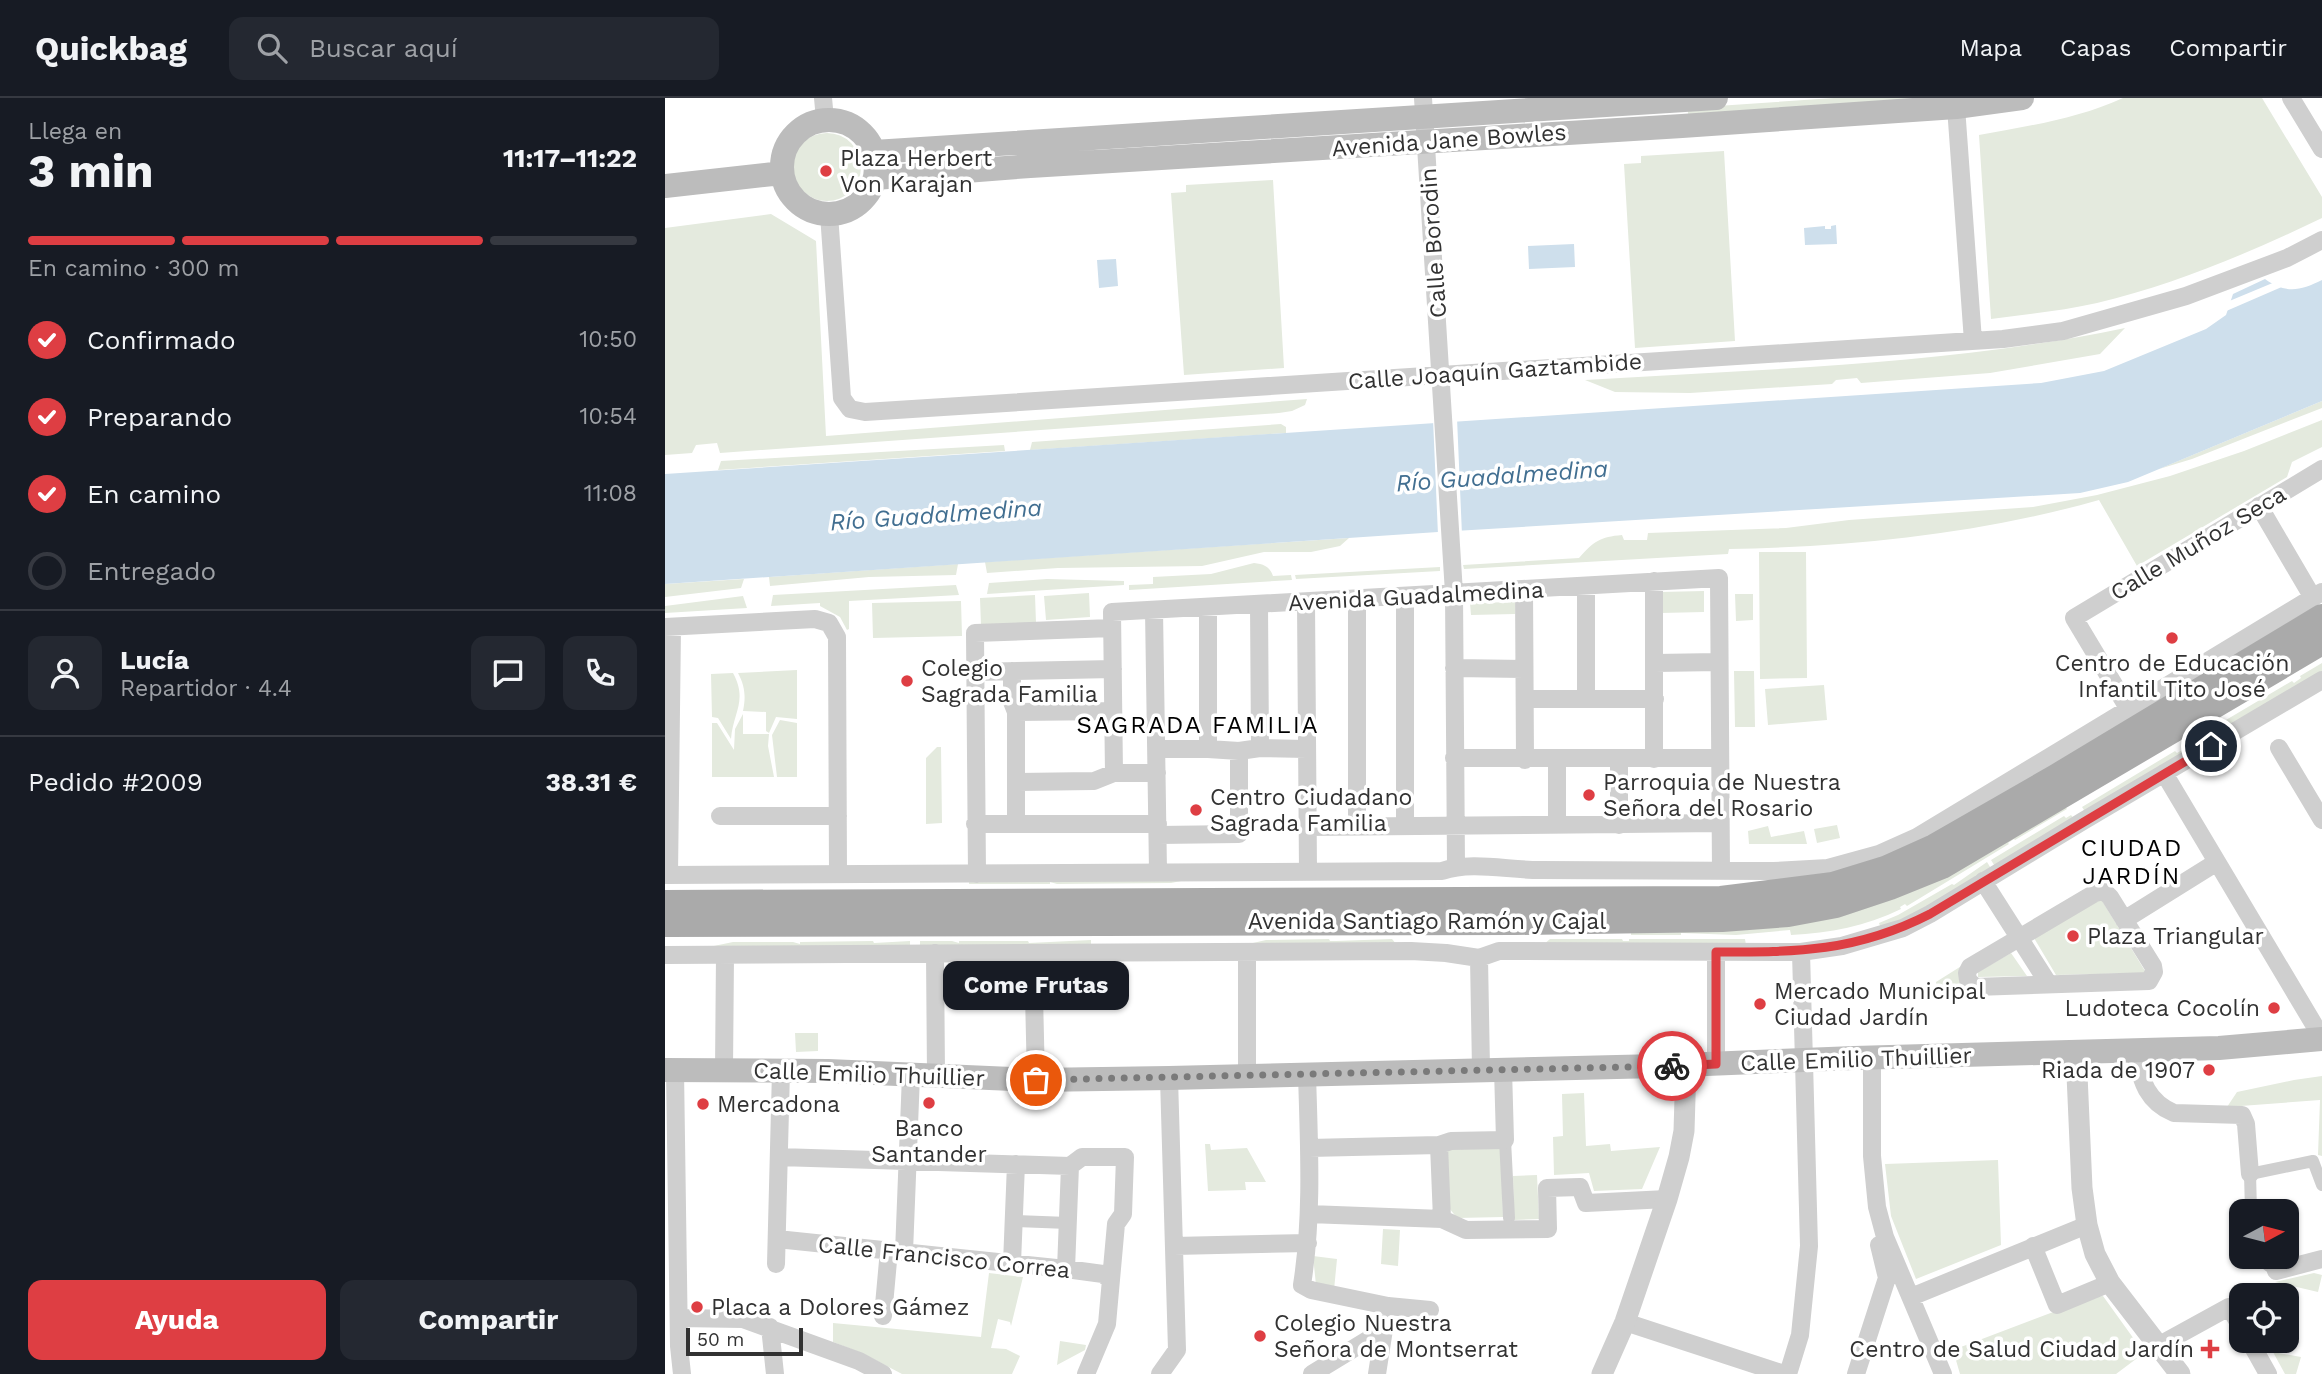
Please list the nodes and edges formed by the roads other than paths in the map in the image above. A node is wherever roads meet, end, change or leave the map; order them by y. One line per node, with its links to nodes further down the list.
1 (1716, 98): 4 (main road, Avenida Jane Bowles)
2 (2022, 98): 5 (main road, Avenida Jane Bowles)
3 (2291, 98): 8 (street)
4 (1424, 107): 7 (street, Calle Borodin); 9 (main road, Avenida Jane Bowles)
5 (1956, 107): 7 (main road, Avenida Jane Bowles); 15 (street)
6 (824, 109): 9 (main road); 10 (main road)
7 (1426, 142): 11 (main road, Avenida Jane Bowles); 16 (street, Calle Borodin)
8 (2322, 149)
9 (874, 152): 11 (main road)
10 (782, 173): 12 (main road); 13 (main road)
11 (875, 178): 13 (main road)
12 (665, 186)
13 (829, 214): 16 (street, Calle Joaquín Gaztambide)
14 (2322, 240): 15 (street, Calle Joaquín Gaztambide)
15 (1973, 341): 16 (street, Calle Joaquín Gaztambide)
16 (1442, 382): 22 (street, Calle Borodin)
17 (2322, 470): 18 (street, Calle Muñoz Seca)
18 (2259, 506): 26 (street); 46 (street, Calle Muñoz Seca)
19 (1654, 581): 20 (street, Avenida Guadalmedina); 33 (street, Avenida Guadalmedina); 34 (street)
20 (1586, 586): 21 (street, Avenida Guadalmedina); 41 (street)
21 (1524, 589): 22 (street, Avenida Guadalmedina); 37 (street)
22 (1454, 593): 23 (street, Avenida Guadalmedina); 35 (street, Calle Borodin)
23 (1405, 596): 24 (street, Avenida Guadalmedina); 70 (street)
24 (1357, 600): 25 (street, Avenida Guadalmedina); 73 (street)
25 (1306, 602): 27 (street, Avenida Guadalmedina); 51 (street)
26 (2319, 602): 46 (main road)
27 (1259, 604): 28 (street, Avenida Guadalmedina); 47 (street)
28 (1208, 607): 29 (street, Avenida Guadalmedina); 50 (street)
29 (1154, 610): 30 (street, Avenida Guadalmedina); 49 (street)
30 (1112, 620): 36 (street); 39 (street, Avenida Guadalmedina)
31 (668, 627): 64 (street); 84 (street)
32 (2322, 642): 46 (main road)
33 (1719, 662): 34 (street); 55 (street)
34 (1655, 663): 43 (street)
35 (1454, 668): 37 (street); 53 (street, Calle Borodin)
36 (1113, 669): 38 (street); 44 (street)
37 (1524, 669): 42 (street)
38 (1012, 671): 39 (street); 45 (street)
39 (975, 672): 68 (street)
40 (2322, 680): 61 (street, Avenida Santiago Ramón y Cajal)
41 (1586, 698): 42 (street); 43 (street)
42 (1525, 699): 58 (street)
43 (1655, 699): 57 (street)
44 (1113, 710): 45 (street); 59 (street)
45 (1016, 712): 62 (street)
46 (2138, 727): 80 (street); 88 (main road, Avenida Santiago Ramón y Cajal)
47 (1260, 748): 51 (street); 52 (street)
48 (2279, 748): 65 (street)
49 (1157, 749): 50 (street); 60 (street)
50 (1208, 749): 52 (street)
51 (1307, 749): 74 (street)
52 (1239, 751): 75 (street)
53 (1454, 758): 58 (street); 69 (street, Calle Borodin)
54 (1619, 758): 56 (street); 57 (street); 72 (street)
55 (1719, 758): 57 (street); 67 (street)
56 (1557, 759): 58 (street); 71 (street)
57 (1654, 759)
58 (1525, 760)
59 (1114, 773): 60 (street); 62 (street)
60 (1157, 773): 75 (street)
61 (2164, 774): 76 (street); 85 (street, Avenida Santiago Ramón y Cajal)
62 (1017, 782): 66 (street)
63 (720, 816): 64 (street)
64 (838, 816): 82 (street)
65 (2322, 820)
66 (1016, 823): 68 (street); 75 (street)
67 (1720, 823): 72 (street); 80 (street)
68 (975, 824): 83 (street)
69 (1455, 824): 70 (street); 71 (street); 78 (street, Calle Borodin)
70 (1405, 825): 73 (street)
71 (1557, 825): 72 (street)
72 (1619, 825)
73 (1357, 826): 74 (street)
74 (1308, 827): 81 (street)
75 (1158, 829): 79 (street)
76 (2217, 862): 89 (street); 103 (street)
77 (1490, 868): 78 (street); 80 (street); 88 (street)
78 (1449, 869): 81 (street); 87 (street)
79 (1158, 871): 81 (street); 83 (street)
80 (1721, 871)
81 (1308, 872)
82 (838, 874): 83 (street); 84 (street)
83 (977, 874)
84 (667, 875)
85 (1983, 881): 91 (street); 93 (street, Avenida Santiago Ramón y Cajal)
86 (665, 903): 87 (main road, Avenida Santiago Ramón y Cajal)
87 (1425, 912): 88 (main road, Avenida Santiago Ramón y Cajal); 90 (main road, Avenida Santiago Ramón y Cajal); 97 (street)
88 (1516, 912): 92 (street)
89 (2124, 920): 91 (street); 102 (street)
90 (665, 923)
91 (2019, 938): 102 (street); 102 (street)
92 (1499, 951): 95 (street, Avenida Santiago Ramón y Cajal); 101 (street, Avenida Santiago Ramón y Cajal)
93 (1801, 951): 95 (street, Avenida Santiago Ramón y Cajal); 107 (street)
94 (1247, 952): 96 (street, Avenida Santiago Ramón y Cajal); 97 (street, Avenida Santiago Ramón y Cajal); 117 (street)
95 (1716, 952): 108 (street)
96 (1033, 953): 98 (street, Avenida Santiago Ramón y Cajal); 119 (street)
97 (1446, 953): 101 (street, Avenida Santiago Ramón y Cajal)
98 (935, 954): 100 (street, Avenida Santiago Ramón y Cajal); 116 (street)
99 (665, 955): 100 (street, Avenida Santiago Ramón y Cajal)
100 (725, 955): 112 (street)
101 (1479, 958): 110 (street)
102 (2048, 983)
103 (2319, 1027): 104 (main road, Calle Emilio Thuillier)
104 (2134, 1051): 105 (main road, Calle Emilio Thuillier); 128 (street)
105 (2076, 1052): 106 (main road, Calle Emilio Thuillier); 138 (street)
106 (1872, 1058): 107 (main road, Calle Emilio Thuillier); 132 (street)
107 (1803, 1061): 108 (main road, Calle Emilio Thuillier); 173 (street)
108 (1716, 1064): 109 (main road, Calle Emilio Thuillier)
109 (1686, 1065): 110 (main road, Calle Emilio Thuillier); 130 (street)
110 (1492, 1069): 114 (main road, Calle Emilio Thuillier); 120 (street)
111 (670, 1070): 112 (main road, Calle Emilio Thuillier); 127 (street)
112 (724, 1070): 113 (main road, Calle Emilio Thuillier)
113 (781, 1071): 115 (main road, Calle Emilio Thuillier); 123 (street)
114 (1307, 1074): 117 (main road, Calle Emilio Thuillier); 122 (street)
115 (911, 1075): 116 (main road, Calle Emilio Thuillier); 124 (street)
116 (936, 1076): 119 (main road, Calle Emilio Thuillier)
117 (1247, 1076): 118 (main road, Calle Emilio Thuillier)
118 (1170, 1078): 119 (main road, Calle Emilio Thuillier); 141 (street)
119 (1036, 1080)
120 (1505, 1140): 121 (street); 137 (street)
121 (1439, 1145): 122 (street); 134 (street)
122 (1310, 1148): 133 (street)
123 (779, 1157): 124 (street); 139 (street)
124 (908, 1161): 125 (street); 143 (street)
125 (1016, 1164): 126 (street); 135 (street)
126 (1070, 1166): 136 (street); 151 (street)
127 (671, 1171): 145 (street)
128 (2250, 1174): 129 (street); 131 (street)
129 (2322, 1185)
130 (1667, 1199): 137 (street); 159 (street)
131 (2251, 1199)
132 (1877, 1207): 153 (street); 174 (street)
133 (1310, 1214): 134 (street); 140 (street)
134 (1442, 1219): 137 (street)
135 (1013, 1221): 136 (street); 146 (street)
136 (1068, 1223): 148 (street)
137 (1509, 1224)
138 (2087, 1225): 142 (street); 152 (street)
139 (776, 1239): 143 (street, Calle Francisco Correa); 147 (street)
140 (1308, 1243): 141 (street); 154 (street)
141 (1174, 1246): 169 (street)
142 (2033, 1246): 152 (street); 153 (street)
143 (897, 1251): 146 (street, Calle Francisco Correa); 157 (street)
144 (2322, 1259): 150 (street)
145 (672, 1261): 158 (street)
146 (1012, 1263): 148 (street, Calle Francisco Correa)
147 (776, 1264)
148 (1066, 1269): 151 (street, Calle Francisco Correa)
149 (2273, 1269): 150 (street)
150 (2276, 1271)
151 (1110, 1280): 168 (street)
152 (2110, 1283): 163 (street)
153 (1911, 1297): 175 (street)
154 (1388, 1306): 156 (street); 161 (street)
155 (2229, 1307): 163 (street)
156 (1430, 1310)
157 (883, 1316)
158 (679, 1318): 160 (street); 162 (street)
159 (1625, 1322): 172 (street); 173 (street)
160 (770, 1327): 166 (street); 167 (street)
161 (1384, 1330): 170 (street); 171 (street)
162 (672, 1346): 165 (street)
163 (2158, 1346): 176 (street)
164 (2256, 1353): 177 (street)
165 (682, 1374)
166 (775, 1374)
167 (883, 1374)
168 (1086, 1374)
169 (1160, 1374)
170 (1312, 1374)
171 (1377, 1374)
172 (1602, 1374)
173 (1786, 1374)
174 (1857, 1374)
175 (1943, 1374)
176 (2180, 1374)
177 (2268, 1374)

